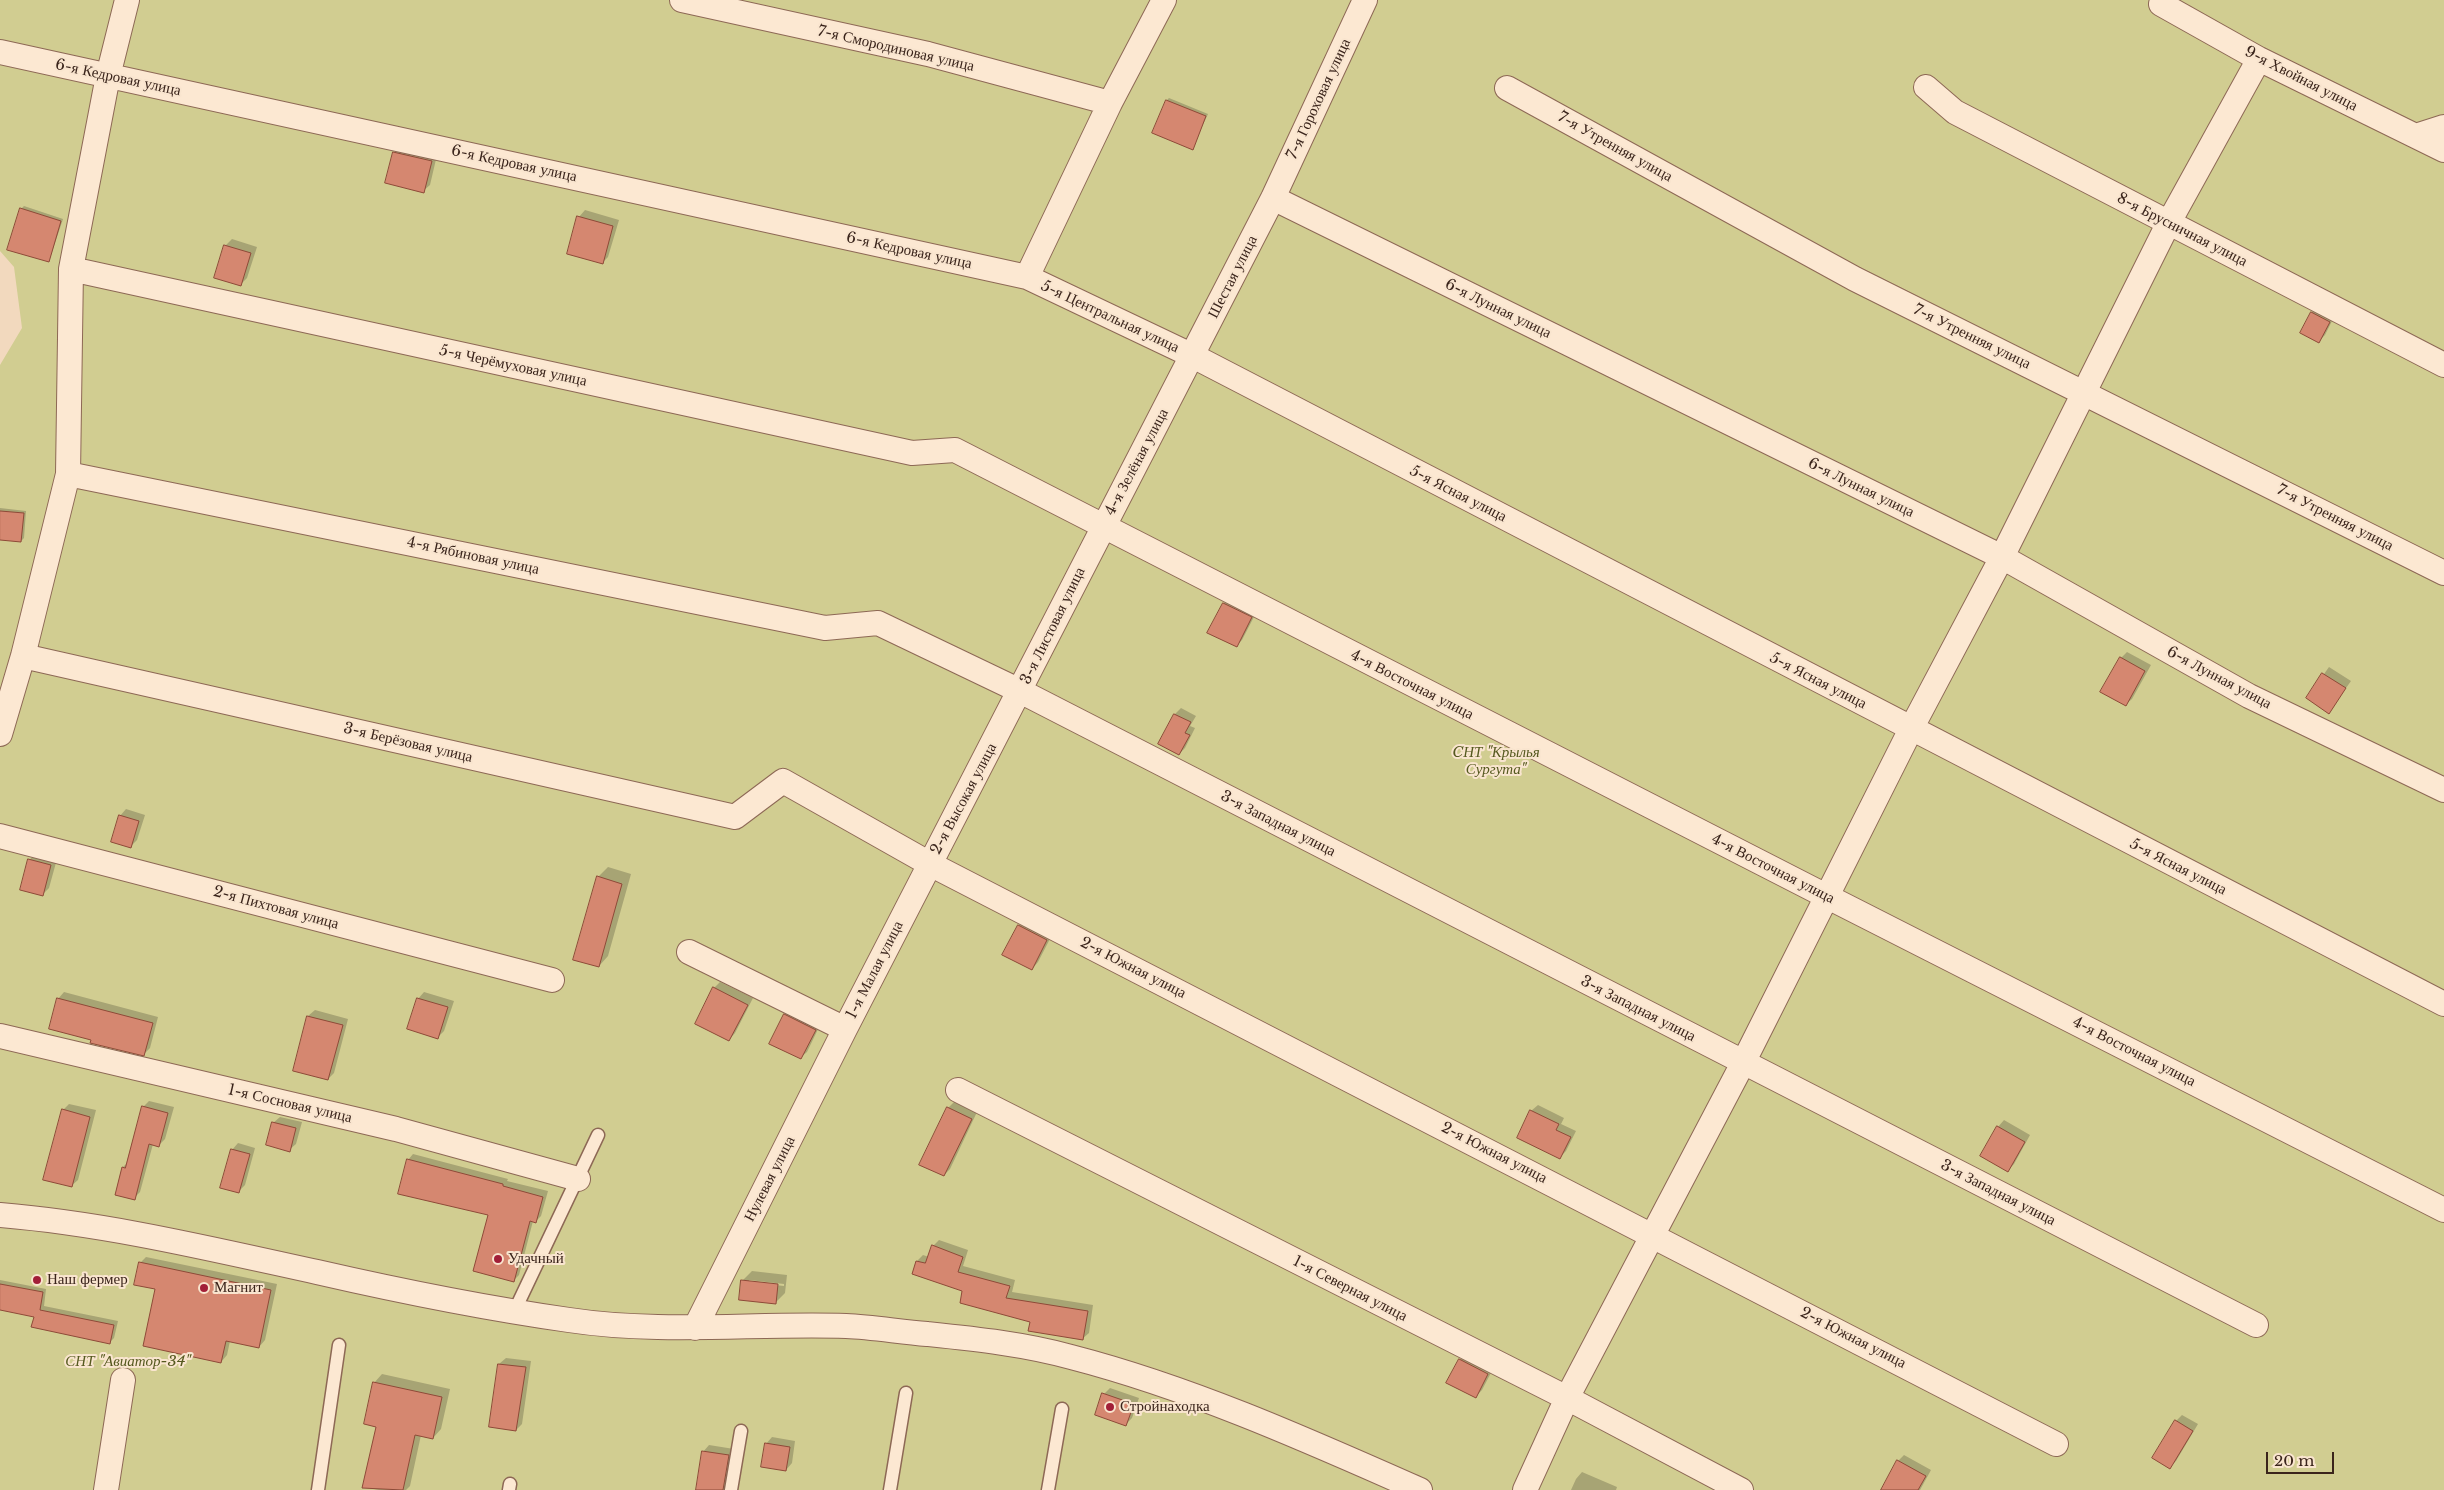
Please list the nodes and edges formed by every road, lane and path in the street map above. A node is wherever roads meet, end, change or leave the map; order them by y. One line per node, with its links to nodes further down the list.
1 (127, 0): 8 (street)
2 (682, 0): 11 (street, 7-я Смородиновая улица)
3 (1164, 0): 11 (street)
4 (1365, 0): 15 (street, 7-я Гороховая улица)
5 (2161, 4): 7 (street, 9-я Хвойная улица)
6 (0, 52): 8 (street, 6-я Кедровая улица)
7 (2259, 59): 13 (street, 9-я Хвойная улица); 16 (street)
8 (108, 76): 17 (street); 18 (street, 6-я Кедровая улица)
9 (1926, 87): 16 (street, 8-я Брусничная улица)
10 (1507, 88): 21 (street, 7-я Утренняя улица)
11 (1110, 103): 18 (street)
12 (2444, 127): 13 (street)
13 (2416, 136): 14 (street, 9-я Хвойная улица)
14 (2444, 150)
15 (1273, 198): 19 (street, Шестая улица); 25 (street, 6-я Лунная улица)
16 (2168, 224): 20 (street, 8-я Брусничная улица); 21 (street)
17 (71, 269): 22 (street, 5-я Черёмуховая улица); 23 (street)
18 (1027, 277): 19 (street, 5-я Центральная улица)
19 (1193, 356): 24 (street, 4-я Зелёная улица); 30 (street, 5-я Ясная улица)
20 (2444, 365)
21 (2084, 392): 25 (street); 26 (street, 7-я Утренняя улица)
22 (955, 450): 24 (street, 4-я Зелёная улица)
23 (68, 474): 27 (street, 4-я Рябиновая улица); 28 (street)
24 (1102, 527): 29 (street, 3-я Листовая улица); 36 (street, 4-я Восточная улица)
25 (2002, 557): 30 (street); 33 (street, 6-я Лунная улица)
26 (2444, 573)
27 (878, 623): 29 (street, 3-я Листовая улица)
28 (23, 656): 31 (street); 32 (street, 3-я Берёзовая улица)
29 (1020, 691): 35 (street, 2-я Высокая улица); 42 (street, 3-я Западная улица)
30 (1911, 729): 36 (street); 39 (street, 5-я Ясная улица)
31 (0, 734)
32 (783, 781): 35 (street, 2-я Высокая улица)
33 (2444, 790)
34 (0, 836): 38 (street, 2-я Пихтовая улица)
35 (930, 864): 40 (street, 1-я Малая улица); 48 (street, 2-я Южная улица)
36 (1828, 898): 42 (street); 46 (street, 4-я Восточная улица)
37 (689, 952): 40 (street, 1-я Малая улица)
38 (552, 980)
39 (2444, 1004)
40 (845, 1029): 51 (street, Нулевая улица)
41 (0, 1036): 45 (street, 1-я Сосновая улица)
42 (1744, 1063): 48 (street); 50 (street, 3-я Западная улица)
43 (958, 1090): 55 (street, 1-я Северная улица)
44 (598, 1135): 45 (lane)
45 (578, 1179): 49 (lane)
46 (2444, 1210)
47 (0, 1215): 49 (street)
48 (1652, 1234): 55 (street); 58 (street, 2-я Южная улица)
49 (514, 1312): 51 (street)
50 (2256, 1325)
51 (695, 1328): 64 (street)
52 (339, 1344): 60 (lane)
53 (123, 1380): 59 (street)
54 (906, 1393): 62 (lane)
55 (1567, 1398): 65 (street); 66 (street, 1-я Северная улица)
56 (1062, 1409): 63 (lane)
57 (741, 1431): 61 (lane)
58 (2056, 1444)
59 (106, 1490)
60 (318, 1490)
61 (731, 1490)
62 (890, 1490)
63 (1048, 1490)
64 (1420, 1490)
65 (1525, 1490)
66 (1741, 1490)

